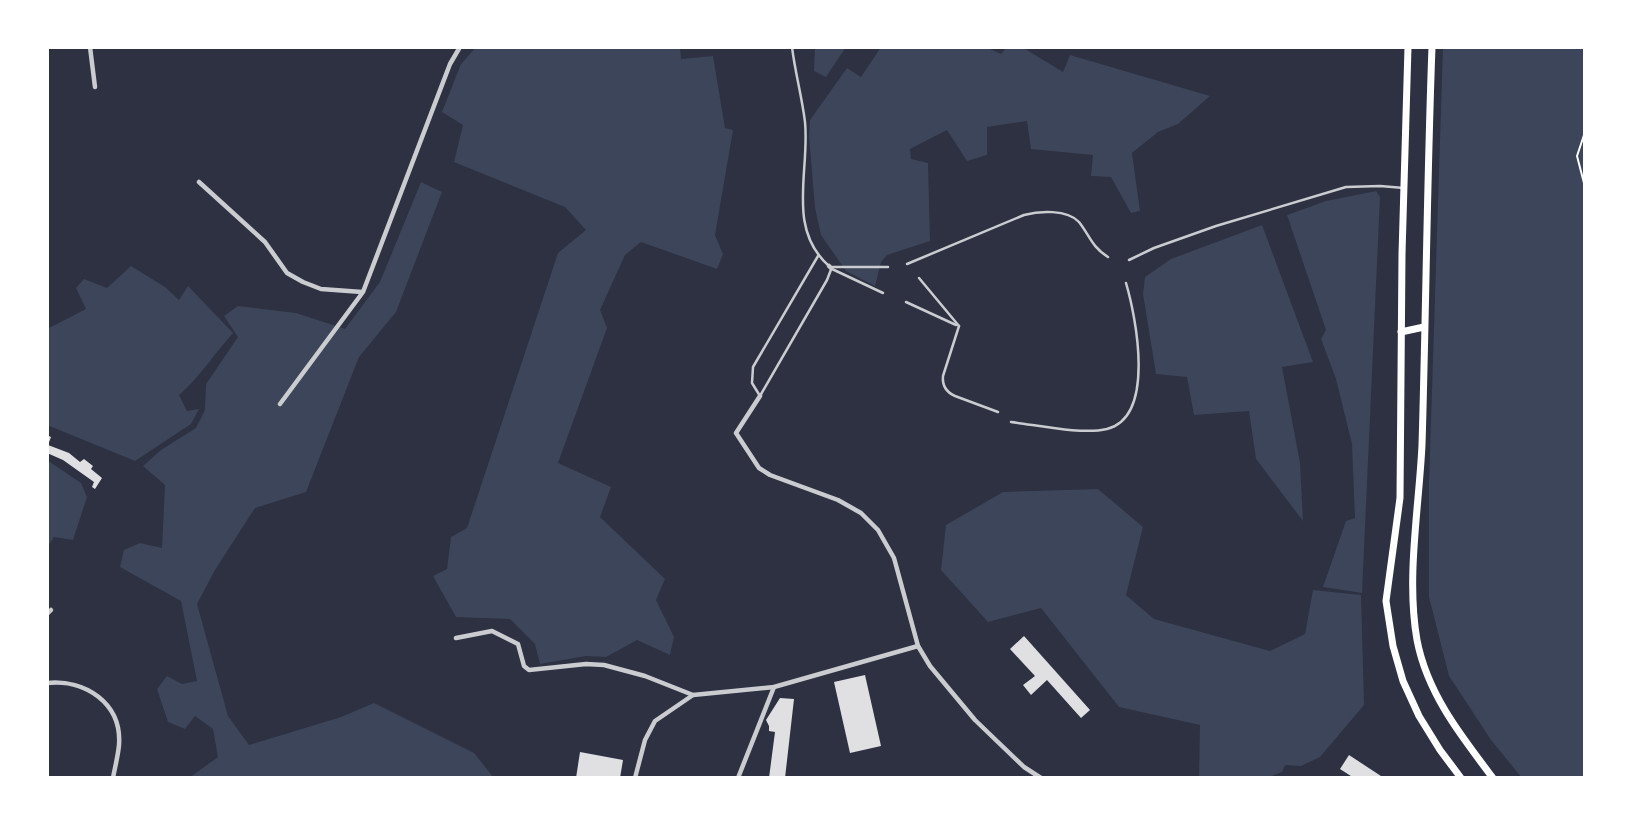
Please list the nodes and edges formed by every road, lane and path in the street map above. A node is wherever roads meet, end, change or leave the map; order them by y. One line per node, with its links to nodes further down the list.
1 (90, 47): 6 (street)
2 (460, 47): 19 (street)
3 (792, 47): 11 (lane)
4 (1408, 47): 10 (main road)
5 (1432, 47): 23 (main road)
6 (95, 87)
7 (1585, 132): 9 (path)
8 (199, 182): 19 (street)
9 (1585, 187)
10 (1404, 188): 13 (lane); 24 (main road)
11 (818, 256): 15 (lane); 25 (lane)
12 (1108, 257): 14 (lane)
13 (1129, 260)
14 (907, 264)
15 (831, 267): 16 (lane); 20 (lane); 25 (lane)
16 (888, 267)
17 (919, 278): 22 (lane)
18 (1126, 283): 28 (lane)
19 (363, 292): 26 (street)
20 (883, 293)
21 (906, 302): 22 (lane)
22 (959, 326): 27 (lane)
23 (1424, 327): 24 (main road); 39 (main road)
24 (1401, 332): 38 (main road)
25 (760, 396): 30 (street)
26 (281, 404)
27 (998, 412)
28 (1011, 422)
29 (456, 638): 33 (street)
30 (918, 646): 32 (street); 37 (street)
31 (47, 683): 34 (street)
32 (774, 687): 33 (street); 36 (street)
33 (693, 695): 35 (street)
34 (113, 778)
35 (635, 778)
36 (738, 778)
37 (1041, 778)
38 (1461, 778)
39 (1493, 778)

